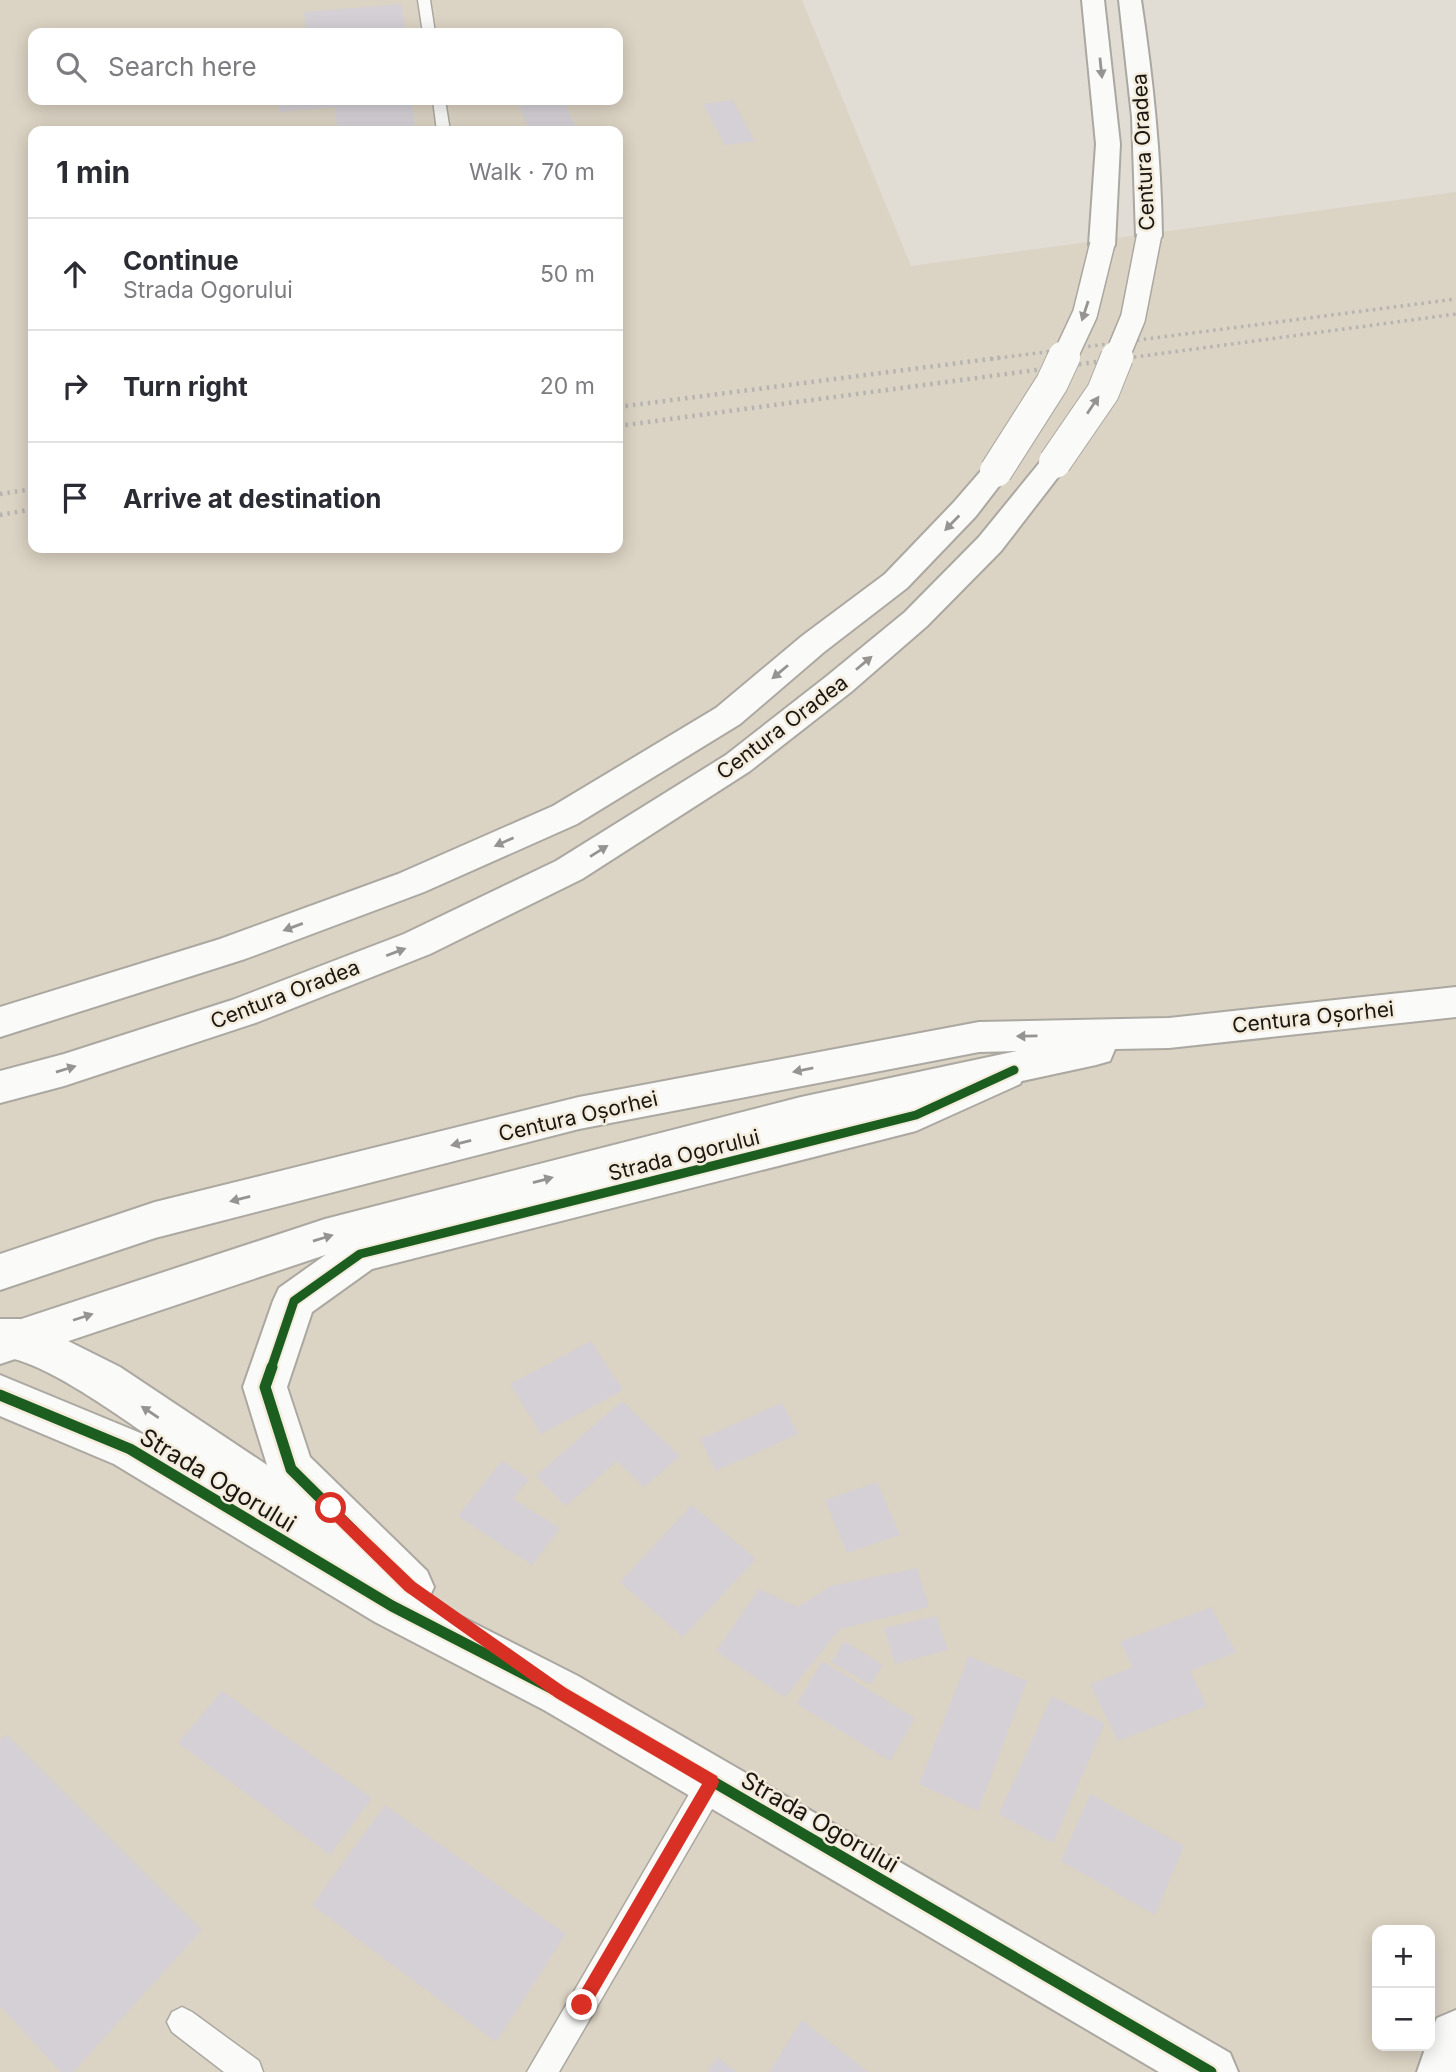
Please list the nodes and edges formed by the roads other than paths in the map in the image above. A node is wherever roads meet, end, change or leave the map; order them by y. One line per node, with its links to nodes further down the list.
1 (424, 0): 4 (lane)
2 (1093, 0): 8 (main road, Centura Oradea, one-way to 8, bridge)
3 (1130, 0): 11 (main road, Centura Oradea, one-way to 3, bridge)
4 (428, 28)
5 (440, 105): 6 (lane)
6 (443, 126)
7 (1456, 1002): 9 (main road, Centura Oșorhei)
8 (0, 1022)
9 (1169, 1033): 10 (main road, Centura Oșorhei); 12 (main road, Centura Oșorhei, one-way to 12)
10 (1014, 1070): 13 (main road, one-way to 10); 15 (main road, Strada Ogorului)
11 (0, 1087)
12 (0, 1272)
13 (6, 1340): 15 (main road, Strada Ogorului, one-way to 13)
14 (0, 1395): 16 (main road, Strada Ogorului)
15 (410, 1587): 16 (main road, Strada Ogorului)
16 (561, 1693): 17 (main road, Strada Ogorului)
17 (712, 1782): 21 (lane); 22 (main road, Strada Ogorului)
18 (182, 2022): 20 (lane)
19 (1456, 2037): 23 (main road)
20 (248, 2072)
21 (542, 2072)
22 (1211, 2072)
23 (1444, 2072)

